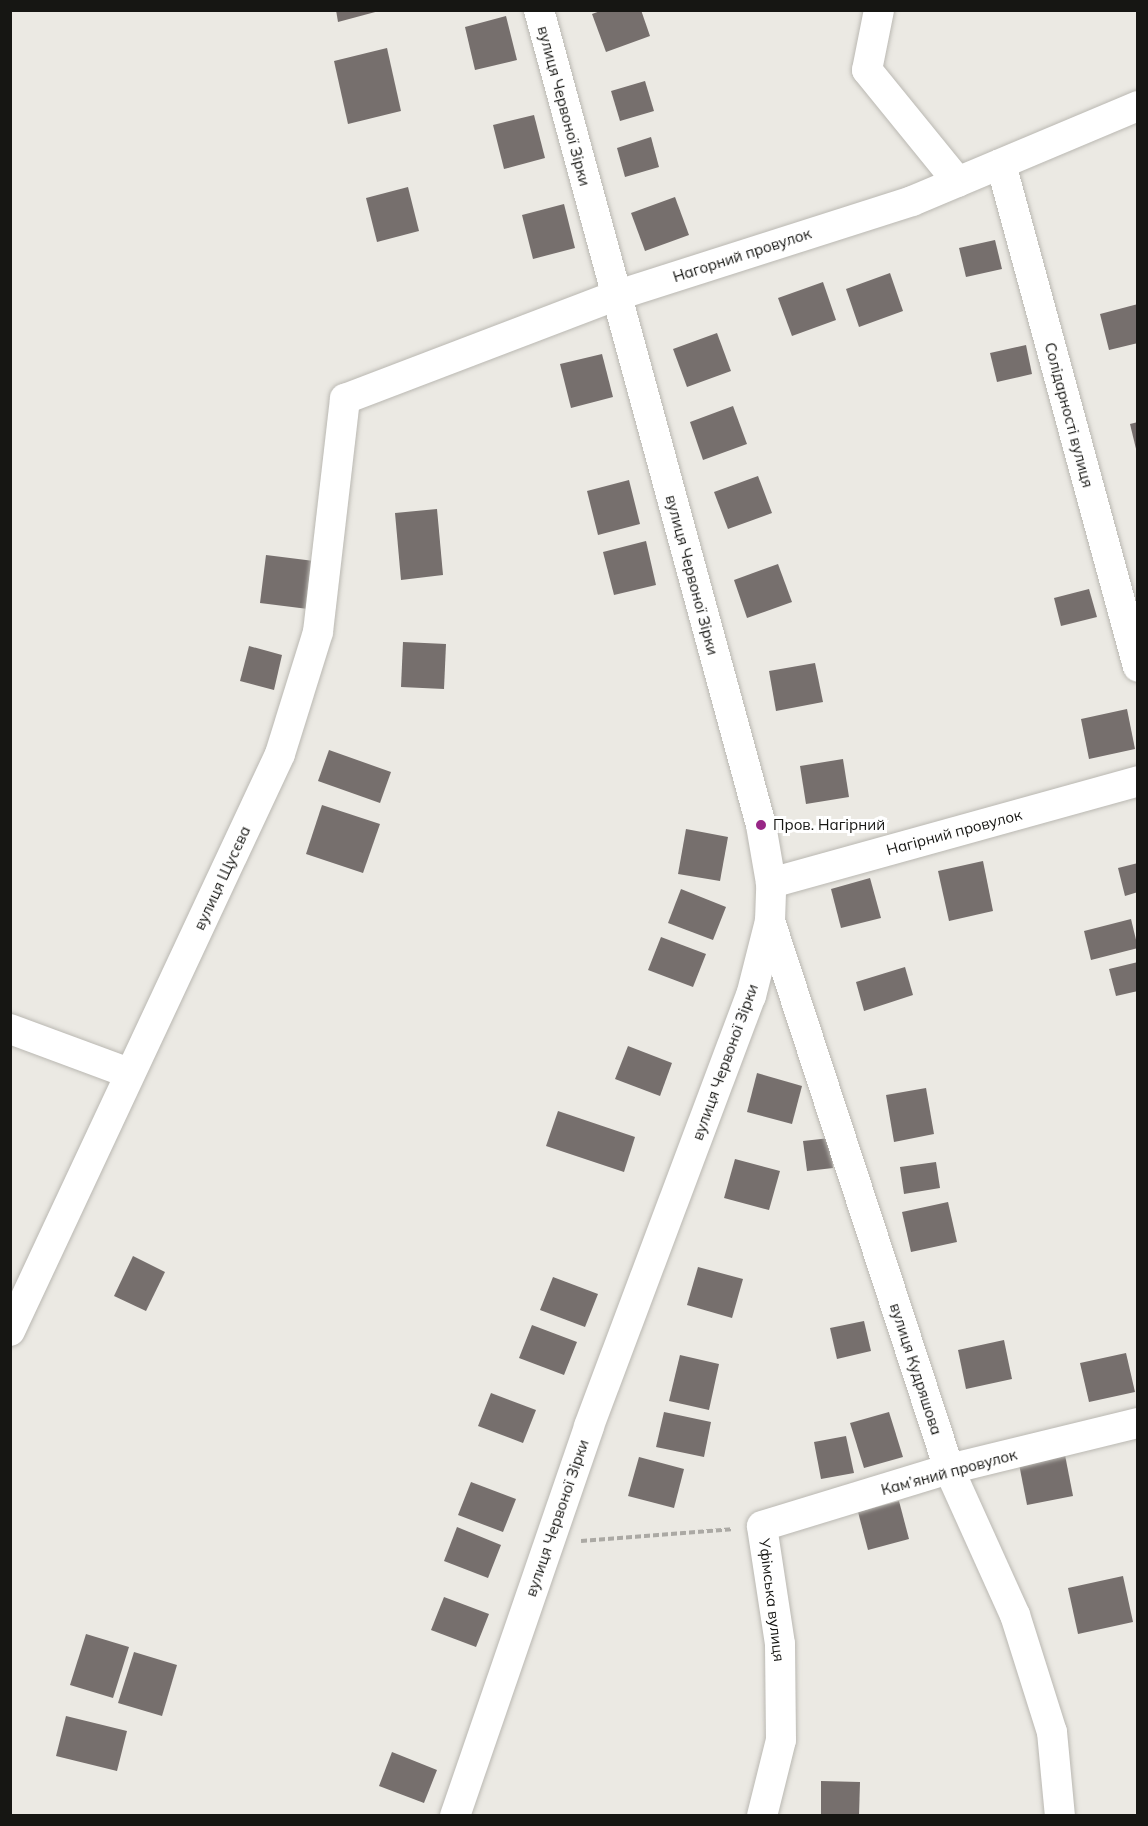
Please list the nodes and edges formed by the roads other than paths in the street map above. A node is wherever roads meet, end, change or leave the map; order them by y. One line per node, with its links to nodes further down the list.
1 (539, 10): 6 (street, вулиця Червоної Зірки)
2 (879, 10): 5 (street)
3 (1137, 106): 4 (street, Нагорний провулок)
4 (1001, 164): 5 (street, Нагорний провулок); 8 (street, Солідарності вулиця)
5 (958, 182): 6 (street, Нагорний провулок)
6 (615, 296): 7 (street, Нагорний провулок); 10 (street, вулиця Червоної Зірки)
7 (345, 399): 13 (street, вулиця Щусєва)
8 (1137, 667)
9 (1137, 782): 10 (street, Нагірний провулок)
10 (771, 883): 11 (street, вулиця Червоної Зірки)
11 (770, 921): 16 (street, вулиця Кудряшова); 18 (street, вулиця Червоної Зірки)
12 (10, 1029): 13 (street)
13 (129, 1073): 14 (street, вулиця Щусєва)
14 (10, 1331)
15 (1137, 1423): 16 (street, Кам’яний провулок)
16 (949, 1470): 17 (street, Кам’яний провулок); 20 (street, вулиця Кудряшова)
17 (762, 1526): 19 (street, Уфімська вулиця)
18 (454, 1815)
19 (762, 1815)
20 (1060, 1815)

